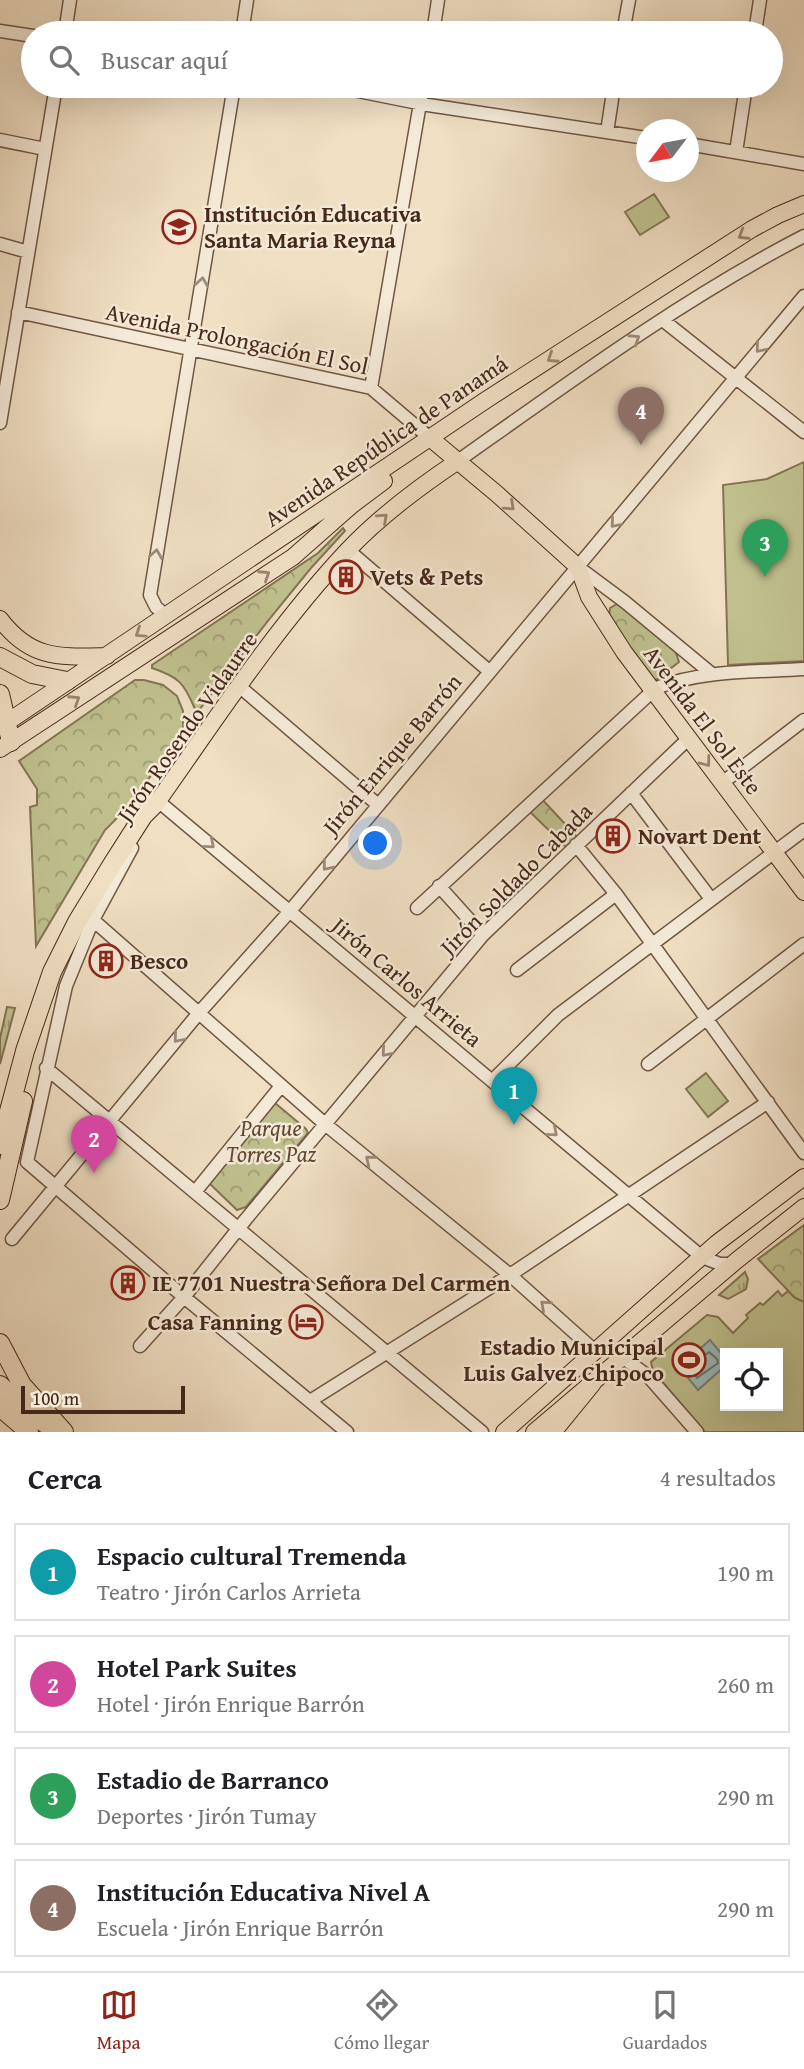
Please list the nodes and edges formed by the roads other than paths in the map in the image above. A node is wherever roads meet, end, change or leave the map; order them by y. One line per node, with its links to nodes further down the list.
1 (70, 0): 6 (street)
2 (247, 0): 7 (street)
3 (438, 0): 8 (street)
4 (629, 0): 9 (street)
5 (760, 0): 10 (street)
6 (67, 21)
7 (244, 21)
8 (435, 21)
9 (625, 21)
10 (757, 21)
11 (0, 31): 12 (street)
12 (21, 34)
13 (54, 98): 24 (street)
14 (232, 98): 34 (street, one-way to 14)
15 (395, 98): 19 (street)
16 (422, 98): 19 (street)
17 (612, 98): 20 (street)
18 (744, 98): 25 (street)
19 (421, 103): 20 (street); 36 (street)
20 (607, 132): 21 (street)
21 (636, 136)
22 (0, 140): 24 (street)
23 (699, 146): 25 (street)
24 (45, 149): 30 (street)
25 (736, 152): 26 (street)
26 (804, 164)
27 (804, 204): 39 (main road, Avenida República de Panamá, one-way to 39)
28 (804, 236): 33 (street)
29 (0, 244): 30 (street)
30 (28, 252): 32 (street)
31 (804, 296): 35 (street, Jirón Enrique Barrón, one-way to 35)
32 (18, 312): 34 (street, Avenida Prolongación El Sol); 37 (street)
33 (664, 321): 35 (street); 40 (street, one-way to 33)
34 (190, 350): 36 (street, Avenida Prolongación El Sol); 44 (street, one-way to 34)
35 (736, 376): 38 (street); 42 (street, Jirón Enrique Barrón, one-way to 42)
36 (371, 388): 39 (street, Avenida Prolongación El Sol)
37 (0, 423)
38 (804, 432)
39 (434, 441): 40 (main road, Avenida El Sol Este); 44 (main road, Avenida República de Panamá); 61 (main road, Avenida República de Panamá, one-way to 39)
40 (458, 461): 41 (main road, Jirón Rosendo Vidaurre, one-way to 40); 42 (main road, Avenida El Sol Este, one-way to 42)
41 (348, 550): 51 (street); 55 (main road, Jirón Rosendo Vidaurre)
42 (578, 567): 43 (street, Avenida El Sol Este); 46 (main road, Avenida El Sol Este); 51 (street, Jirón Enrique Barrón)
43 (619, 597): 46 (street); 47 (street, Avenida El Sol Este)
44 (166, 616): 48 (main road, Avenida República de Panamá, one-way to 48)
45 (0, 619): 48 (main road)
46 (602, 619): 56 (main road, Avenida El Sol Este)
47 (685, 651): 52 (street, Avenida El Sol Este); 54 (street)
48 (107, 656): 53 (main road, Avenida República de Panamá)
49 (0, 657): 53 (highway)
50 (804, 670): 52 (street)
51 (489, 671): 65 (street, Jirón Enrique Barrón)
52 (712, 674): 54 (street)
53 (67, 681): 59 (main road, Avenida República de Panamá)
54 (672, 681): 56 (street)
55 (239, 686): 64 (main road, Jirón Rosendo Vidaurre); 65 (street)
56 (652, 691): 60 (main road, Avenida El Sol Este); 69 (street)
57 (0, 694): 59 (highway)
58 (804, 720): 62 (street)
59 (3, 725): 61 (highway)
60 (688, 739): 62 (main road, Avenida El Sol Este, one-way to 62); 63 (street, Jirón Soldado Cabada)
61 (5, 746)
62 (722, 783): 68 (main road, Avenida El Sol Este)
63 (631, 793): 67 (street, Jirón Soldado Cabada); 72 (street)
64 (158, 801): 74 (street, Jirón Carlos Arrieta, one-way to 74); 75 (street, Jirón Rosendo Vidaurre); 80 (highway)
65 (377, 804): 74 (street, Jirón Enrique Barrón, one-way to 74)
66 (804, 830): 68 (street)
67 (576, 845): 71 (street); 76 (street, Jirón Soldado Cabada)
68 (773, 852): 70 (main road, Avenida El Sol Este); 72 (street)
69 (439, 886): 73 (street); 76 (street)
70 (804, 892)
71 (616, 894): 77 (street); 79 (street)
72 (711, 900): 77 (street)
73 (417, 908)
74 (290, 911): 81 (street, Jirón Enrique Barrón); 82 (street, Jirón Carlos Arrieta)
75 (93, 920): 81 (street); 85 (street, Jirón Rosendo Vidaurre)
76 (484, 935): 82 (street, Jirón Soldado Cabada)
77 (653, 944): 83 (street); 86 (street)
78 (804, 944): 83 (street)
79 (517, 970)
80 (52, 972): 91 (highway); 97 (highway)
81 (198, 1014): 87 (street); 89 (street, Jirón Enrique Barrón, one-way to 89)
82 (416, 1017): 86 (street, Jirón Carlos Arrieta); 90 (street, Jirón Soldado Cabada, one-way to 90)
83 (707, 1019): 84 (street); 88 (street)
84 (648, 1064)
85 (46, 1068): 89 (street); 94 (street, Jirón Rosendo Vidaurre)
86 (492, 1081): 96 (street, Jirón Carlos Arrieta, one-way to 96)
87 (281, 1086): 90 (street); 95 (street)
88 (768, 1102): 92 (street); 96 (street)
89 (110, 1121): 94 (street, Jirón Enrique Barrón); 95 (street)
90 (325, 1124): 99 (street, Jirón Soldado Cabada); 103 (street, one-way to 90)
91 (0, 1145)
92 (804, 1153)
93 (804, 1177): 101 (main road)
94 (55, 1187): 100 (street, Jirón Enrique Barrón); 104 (street)
95 (195, 1192): 99 (street)
96 (630, 1196): 101 (street, Jirón Carlos Arrieta); 103 (street)
97 (0, 1200)
98 (804, 1207): 102 (main road)
99 (238, 1228): 104 (street, Jirón Soldado Cabada); 108 (street)
100 (12, 1239)
101 (702, 1256): 102 (street, Jirón Carlos Arrieta); 107 (main road)
102 (732, 1264): 109 (main road)
103 (510, 1275): 107 (street, one-way to 103); 108 (street)
104 (184, 1297): 106 (street, Jirón Soldado Cabada); 112 (street)
105 (0, 1343): 115 (highway)
106 (140, 1346)
107 (595, 1351): 118 (main road)
108 (389, 1353): 112 (street); 117 (street)
109 (622, 1357): 110 (main road); 121 (street)
110 (592, 1383): 119 (main road); 120 (highway)
111 (0, 1385): 115 (highway)
112 (310, 1401): 116 (street)
113 (0, 1407): 114 (highway)
114 (29, 1432)
115 (62, 1432)
116 (347, 1432)
117 (482, 1432)
118 (504, 1432)
119 (534, 1432)
120 (552, 1432)
121 (697, 1432)

